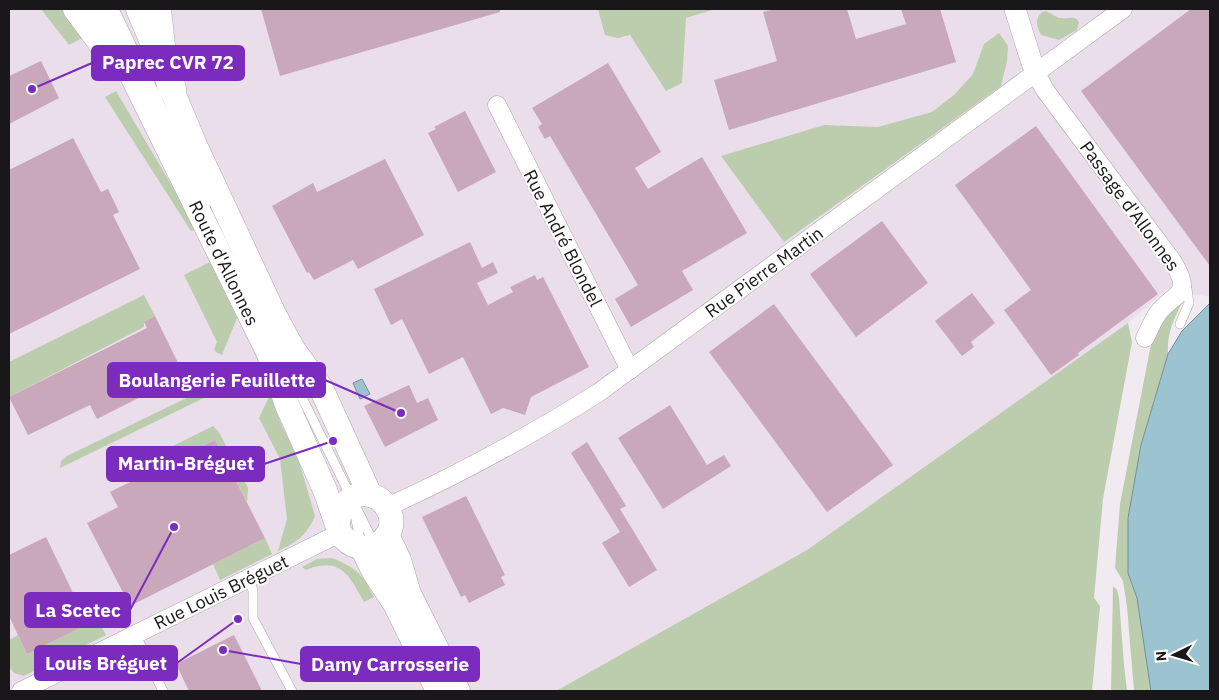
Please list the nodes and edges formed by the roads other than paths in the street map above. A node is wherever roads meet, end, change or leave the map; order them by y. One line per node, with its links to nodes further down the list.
1 (75, 9): 11 (main road)
2 (99, 9): 11 (main road, Route d'Allonnes)
3 (114, 9): 12 (lane)
4 (138, 9): 9 (main road, Route d'Allonnes)
5 (157, 9): 9 (main road)
6 (1015, 9): 8 (street)
7 (1123, 9): 8 (street, Rue Pierre Martin)
8 (1036, 73): 13 (street, Passage d'Allonnes); 17 (street, Rue Pierre Martin)
9 (172, 89): 18 (main road, Route d'Allonnes)
10 (497, 105): 17 (street, Rue André Blondel)
11 (173, 158): 19 (main road, Route d'Allonnes)
12 (212, 212)
13 (1183, 286): 14 (lane); 16 (street, Passage d'Allonnes)
14 (1180, 324)
15 (272, 336): 18 (lane)
16 (1146, 338)
17 (630, 370): 18 (street, Rue Pierre Martin)
18 (370, 500): 19 (main road); 20 (lane); 20 (lane); 20 (main road, Route d'Allonnes)
19 (339, 528): 20 (main road, Route d'Allonnes); 21 (street, Rue Louis Bréguet)
20 (375, 543): 26 (main road, Route d'Allonnes); 27 (lane); 28 (main road, Route d'Allonnes)
21 (247, 579): 22 (street, Rue Louis Bréguet); 25 (lane)
22 (135, 634): 23 (street, Rue Louis Bréguet); 24 (lane)
23 (21, 691)
24 (163, 691)
25 (292, 691)
26 (438, 691)
27 (447, 691)
28 (458, 691)

